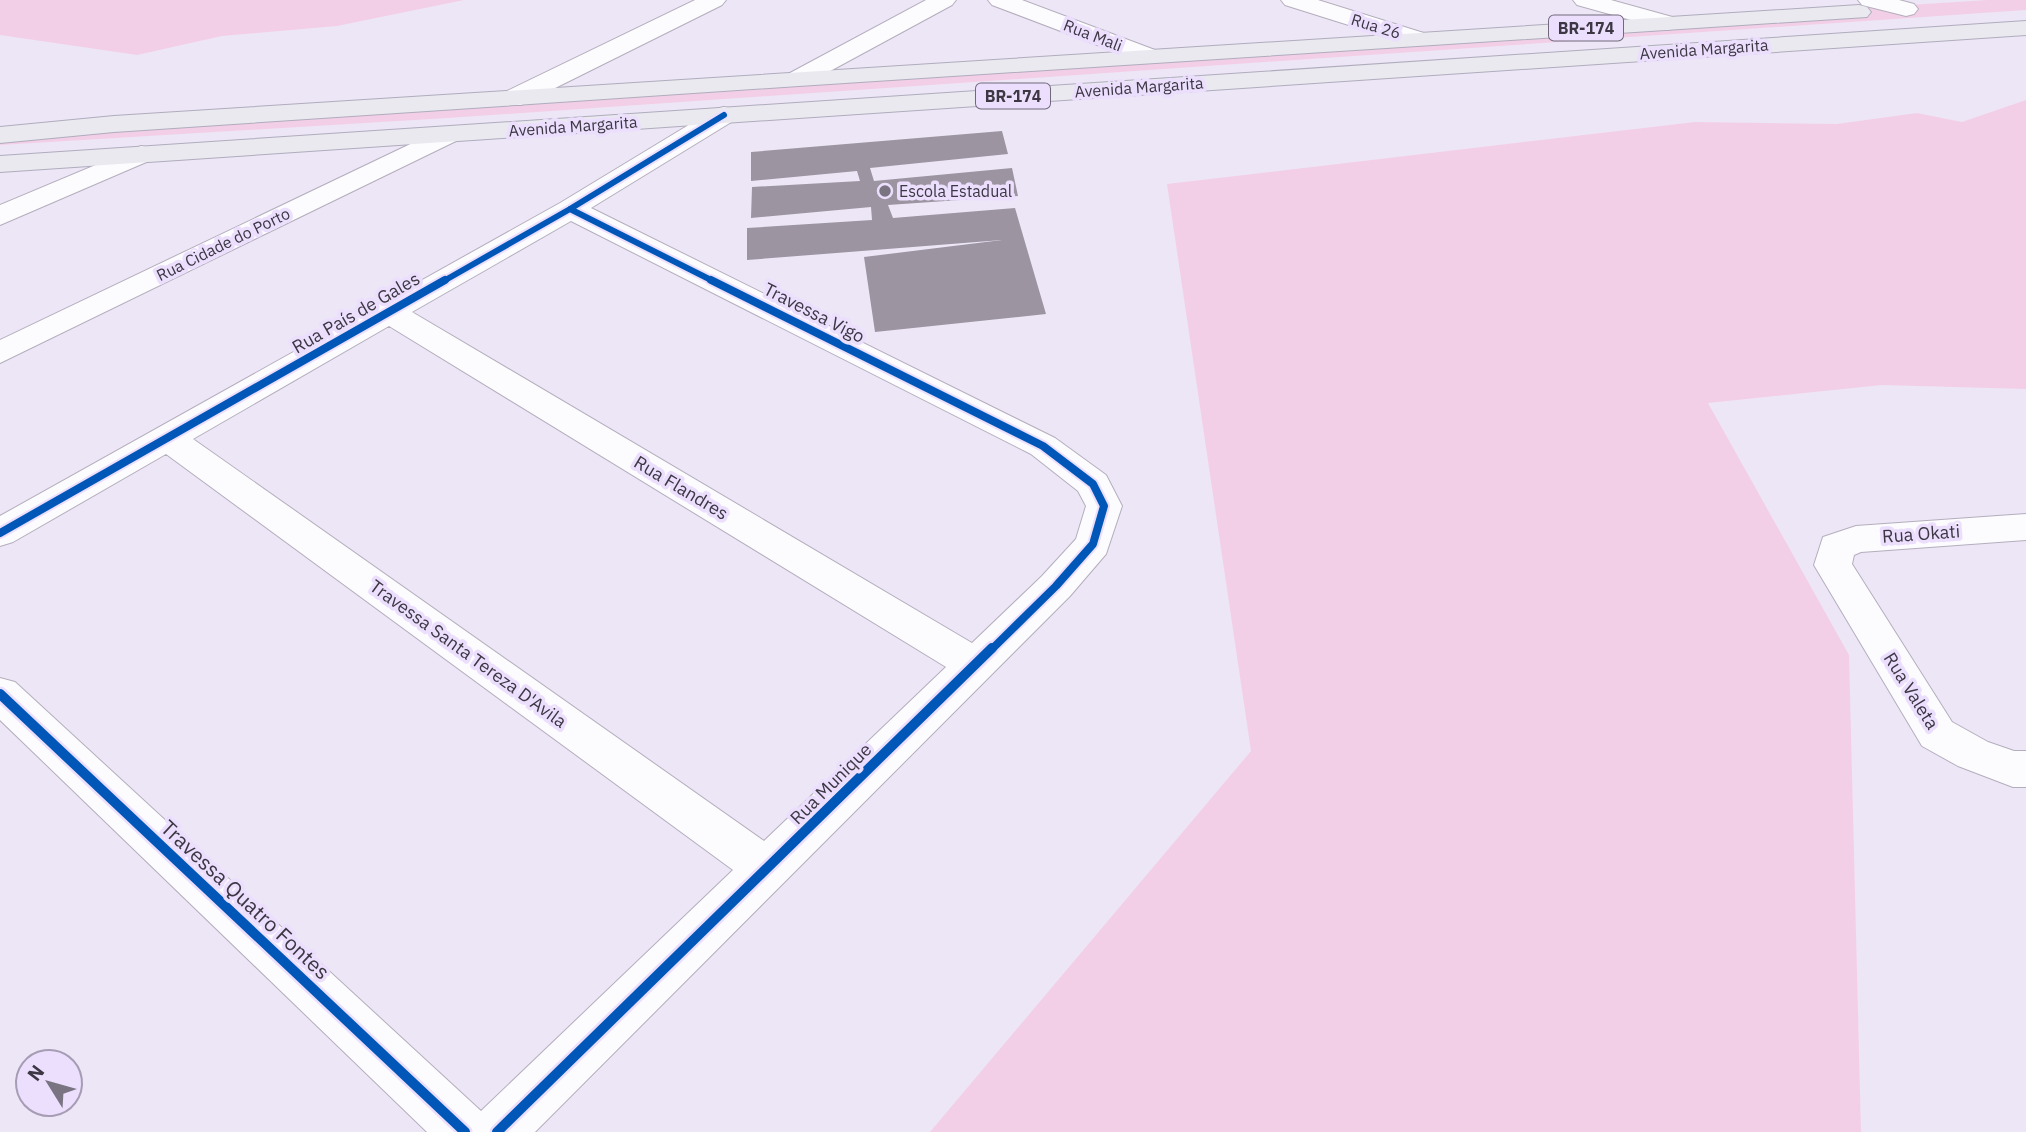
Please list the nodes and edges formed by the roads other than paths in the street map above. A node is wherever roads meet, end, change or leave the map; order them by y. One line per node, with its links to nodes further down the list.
1 (714, 0): 14 (street)
2 (944, 0): 13 (street)
3 (1000, 0): 12 (street, Rua Mali)
4 (1293, 0): 11 (street, Rua 26)
5 (1585, 0): 9 (street)
6 (1870, 0): 8 (street)
7 (1933, 8): 8 (main road, Avenida Margarita / BR-174)
8 (1906, 9): 9 (main road, Avenida Margarita / BR-174)
9 (1667, 23): 11 (main road, Avenida Margarita / BR-174)
10 (2026, 27): 15 (main road, Avenida Margarita / BR-174)
11 (1418, 39): 12 (main road, Avenida Margarita / BR-174)
12 (1146, 55): 13 (main road, Avenida Margarita / BR-174)
13 (799, 78): 14 (main road, Avenida Margarita / BR-174)
14 (512, 99): 16 (main road, Avenida Margarita / BR-174)
15 (724, 115): 17 (main road, Avenida Margarita / BR-174); 20 (street, Rua País de Gales)
16 (0, 135)
17 (446, 135): 18 (main road, Avenida Margarita / BR-174); 23 (street, Rua Cidade do Porto)
18 (141, 154): 19 (main road, Avenida Margarita / BR-174); 21 (street)
19 (0, 164)
20 (570, 209): 22 (street, Rua País de Gales); 25 (street, Travessa Vigo)
21 (0, 216)
22 (389, 312): 24 (street, Rua País de Gales); 29 (street, Rua Flandres)
23 (0, 353)
24 (168, 438): 27 (street, Rua País de Gales); 32 (street, Travessa Santa Tereza D'Avila)
25 (1043, 446): 29 (street, Rua Munique)
26 (2026, 527): 28 (street, Rua Okati)
27 (0, 533)
28 (1833, 565): 31 (street, Rua Valeta)
29 (974, 664): 32 (street, Rua Munique)
30 (0, 694): 33 (street, Travessa Quatro Fontes)
31 (2026, 769)
32 (767, 869): 34 (street, Rua Munique)
33 (466, 1132)
34 (497, 1132)

